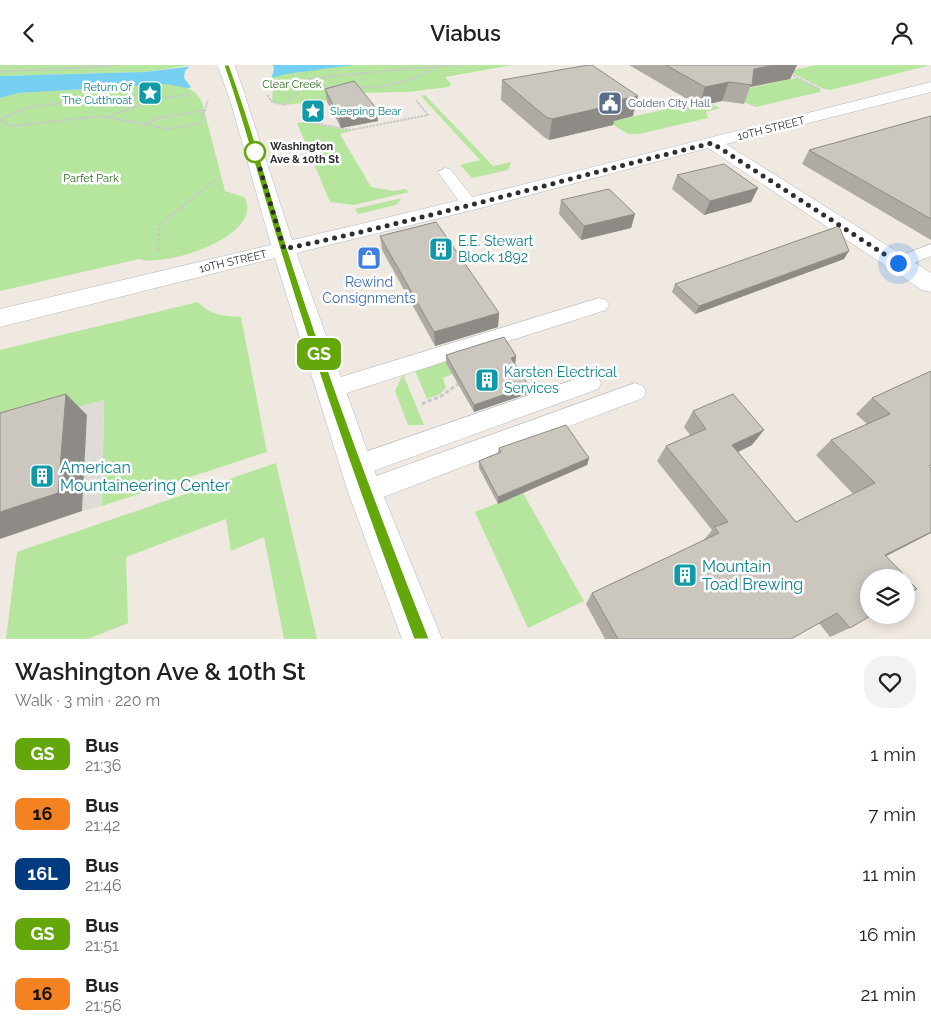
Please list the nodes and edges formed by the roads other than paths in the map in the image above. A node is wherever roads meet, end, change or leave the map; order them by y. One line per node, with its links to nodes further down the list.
1 (226, 65): 6 (street, bridge)
2 (931, 87): 3 (street, 10TH STREET)
3 (712, 143): 5 (street, 10TH STREET); 8 (street)
4 (445, 172): 5 (lane)
5 (470, 205): 6 (street, 10TH STREET)
6 (284, 249): 11 (street, 10TH STREET); 13 (street)
7 (931, 249): 8 (lane)
8 (898, 263): 9 (street)
9 (931, 284)
10 (598, 305): 13 (lane)
11 (0, 318)
12 (590, 383): 15 (lane)
13 (331, 389): 15 (street)
14 (635, 392): 15 (lane)
15 (361, 479): 16 (street)
16 (422, 639)

